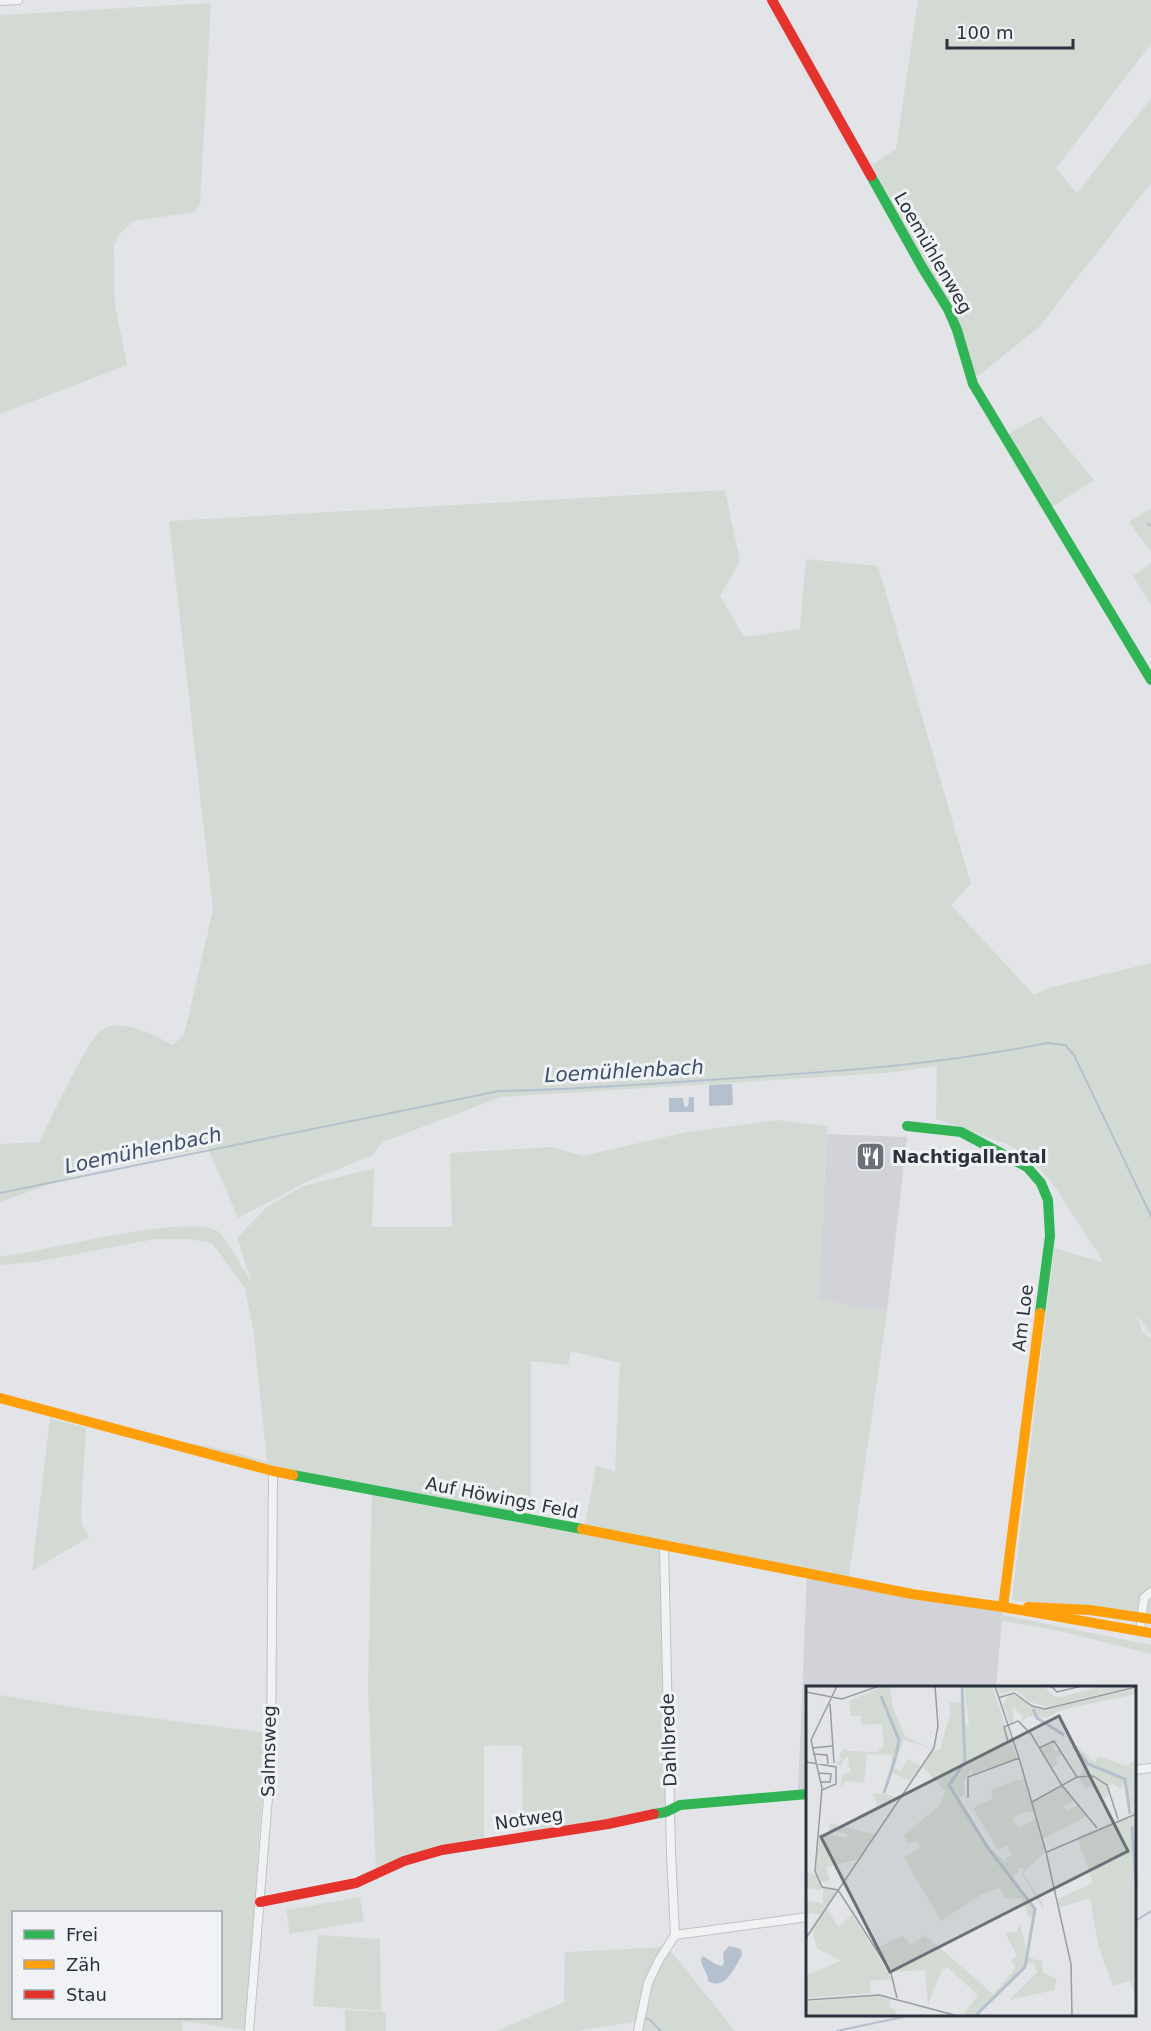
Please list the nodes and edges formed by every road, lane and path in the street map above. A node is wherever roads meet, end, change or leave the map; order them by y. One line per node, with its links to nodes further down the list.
1 (18, 0): 3 (street)
2 (772, 0): 4 (street, Loemühlenweg)
3 (0, 2)
4 (1151, 680)
5 (907, 1126): 10 (street, Am Loe)
6 (0, 1398): 7 (street, Auf Höwings Feld)
7 (273, 1471): 8 (street, Auf Höwings Feld); 17 (street, Salmsweg)
8 (664, 1546): 10 (street, Auf Höwings Feld); 16 (street, Dahlbrede)
9 (1151, 1592): 11 (street)
10 (1003, 1607): 11 (street, Auf Höwings Feld); 12 (street, Auf Höwings Feld)
11 (1146, 1619): 12 (street)
12 (1146, 1632)
13 (1151, 1768): 14 (street)
14 (1136, 1770)
15 (806, 1794): 16 (street, Notweg)
16 (671, 1808): 17 (street, Notweg); 19 (street, Dahlbrede)
17 (260, 1902): 20 (street, Salmsweg)
18 (806, 1917): 19 (street)
19 (675, 1935): 21 (street)
20 (249, 2031)
21 (638, 2031)

